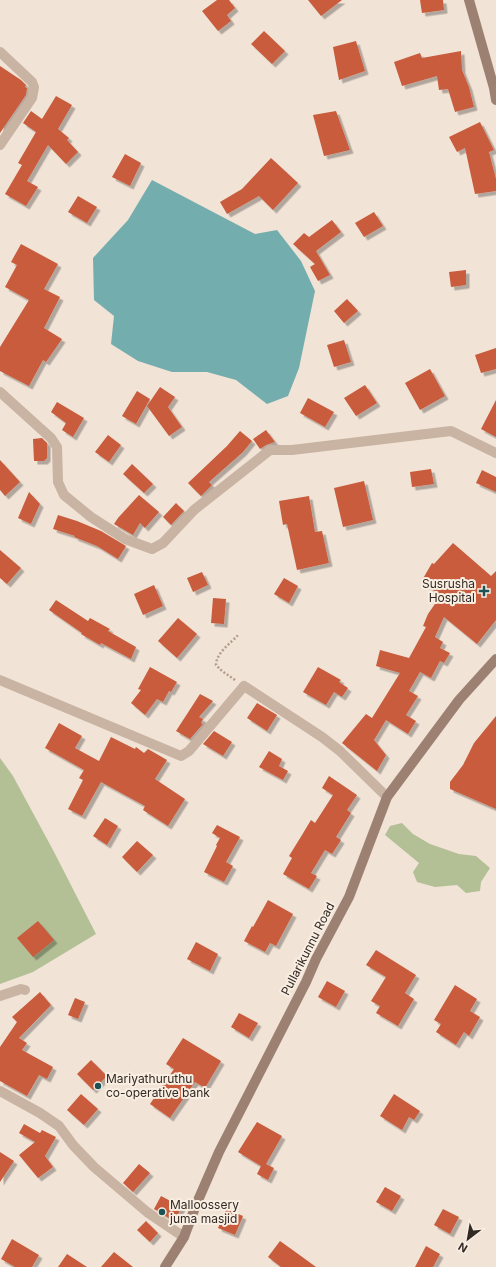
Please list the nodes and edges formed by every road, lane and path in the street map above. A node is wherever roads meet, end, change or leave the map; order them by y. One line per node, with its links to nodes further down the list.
1 (469, 0): 3 (main road)
2 (0, 52): 4 (street)
3 (496, 100)
4 (0, 146)
5 (0, 392): 6 (street)
6 (496, 453)
7 (238, 635): 10 (path)
8 (496, 659): 11 (main road, Pullarikunnu Road)
9 (0, 680): 10 (street)
10 (244, 686): 11 (street)
11 (387, 797): 15 (main road, Pullarikunnu Road)
12 (25, 990): 13 (street)
13 (0, 996)
14 (0, 1092): 15 (street)
15 (184, 1237): 16 (main road, Pullarikunnu Road)
16 (165, 1267)

